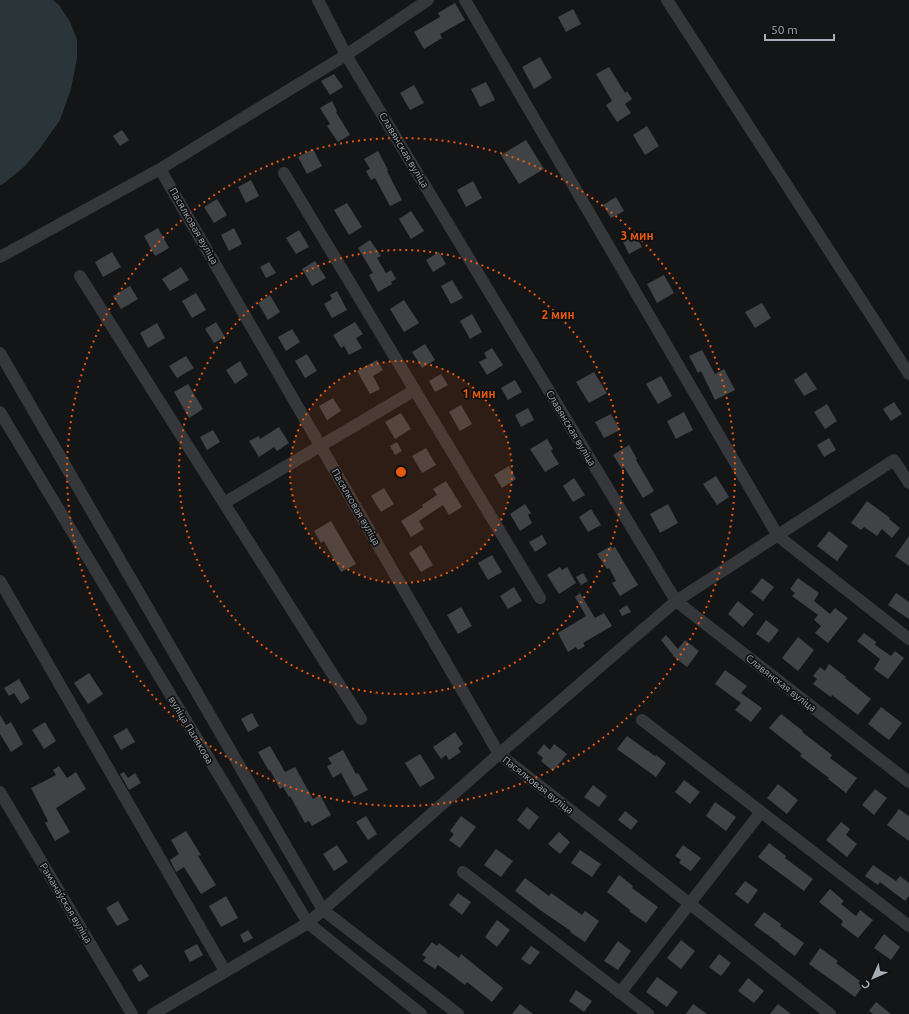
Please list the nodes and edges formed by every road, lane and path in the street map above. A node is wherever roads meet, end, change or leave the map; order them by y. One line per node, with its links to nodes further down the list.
1 (318, 0): 5 (street, Славянская вуліца)
2 (428, 0): 5 (street)
3 (465, 0): 17 (street)
4 (667, 0): 11 (street)
5 (346, 54): 6 (street); 20 (street, Славянская вуліца)
6 (160, 169): 8 (street); 14 (street, Пасялковая вуліца)
7 (284, 173): 12 (street)
8 (0, 257)
9 (80, 276): 16 (street)
10 (0, 352): 30 (street)
11 (909, 374)
12 (415, 390): 14 (street); 19 (street)
13 (0, 412): 31 (street, вуліца Палякова)
14 (320, 446): 16 (street); 24 (street, Пасялковая вуліца)
15 (909, 482): 17 (street)
16 (224, 503): 22 (street)
17 (778, 536): 20 (street); 21 (street)
18 (0, 581): 33 (street)
19 (540, 598)
20 (676, 601): 24 (street); 25 (street, Славянская вуліца)
21 (909, 639)
22 (361, 719)
23 (642, 720): 27 (street)
24 (499, 754): 29 (street, Пасялковая вуліца); 30 (street)
25 (909, 782)
26 (0, 792): 35 (street, Раманаўская вуліца)
27 (761, 812): 29 (street); 32 (street)
28 (463, 872): 34 (street)
29 (689, 904): 34 (street); 40 (street, Пасялковая вуліца)
30 (323, 910): 31 (street); 38 (street)
31 (308, 923): 33 (street); 37 (street, вуліца Палякова)
32 (909, 926)
33 (225, 971): 36 (street)
34 (620, 993): 39 (street)
35 (132, 1014)
36 (153, 1014)
37 (422, 1014)
38 (458, 1014)
39 (648, 1014)
40 (830, 1014)

